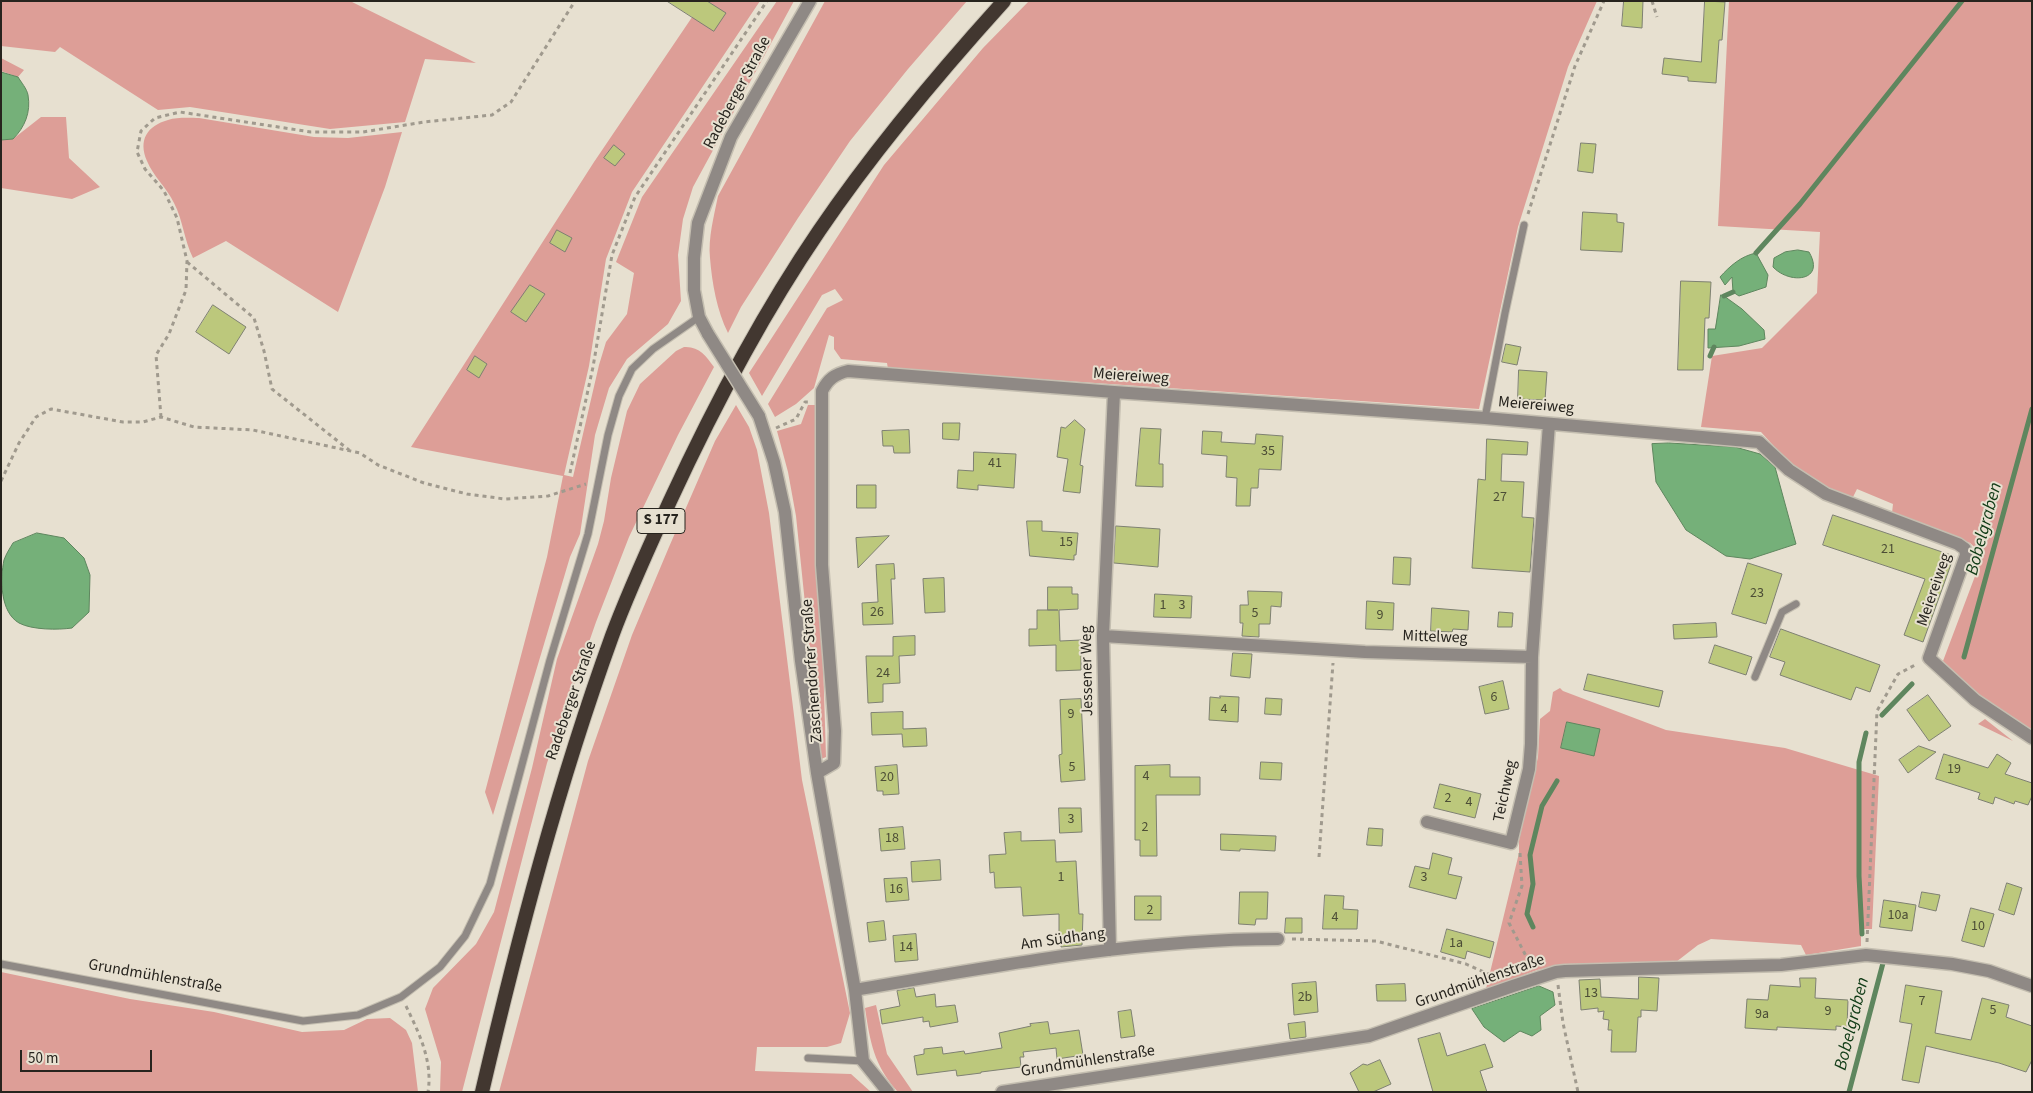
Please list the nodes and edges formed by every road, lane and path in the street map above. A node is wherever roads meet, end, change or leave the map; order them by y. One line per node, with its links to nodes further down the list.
1 (575, 1): 9 (path)
2 (768, 1): 19 (path)
3 (810, 1): 10 (street, Radeberger Straße)
4 (1004, 1): 46 (highway, Radeberger Straße / S 177)
5 (1604, 1): 8 (path)
6 (1652, 1): 7 (path)
7 (1657, 17)
8 (1524, 225): 15 (lane)
9 (187, 262): 14 (path); 18 (path)
10 (699, 317): 17 (street, Radeberger Straße, bridge); 20 (lane, Grundmühlenstraße)
11 (831, 379): 12 (street, Meiereiweg); 29 (street, Zaschendorfer Straße)
12 (1114, 392): 15 (street, Meiereiweg); 23 (street, Jessener Weg)
13 (805, 402): 17 (path)
14 (161, 417): 18 (path); 21 (path)
15 (1485, 418): 16 (street, Meiereiweg)
16 (1548, 424): 25 (street); 26 (street, Meiereiweg)
17 (764, 433): 29 (street, Radeberger Straße)
18 (349, 451): 20 (path)
19 (570, 473)
20 (600, 477): 42 (lane, Grundmühlenstraße)
21 (1, 481)
22 (1796, 604): 27 (lane)
23 (1104, 636): 24 (street, Mittelweg); 34 (street, Jessener Weg)
24 (1334, 650): 25 (street, Mittelweg); 32 (path)
25 (1532, 658): 31 (street, Teichweg)
26 (1929, 658): 28 (street); 35 (path)
27 (1755, 676)
28 (2032, 738)
29 (817, 773): 41 (street)
30 (1427, 822): 31 (street, Teichweg)
31 (1512, 843): 38 (path)
32 (1319, 857)
33 (1278, 939): 34 (street, Am Südhang); 39 (path)
34 (1110, 950): 41 (street, Am Südhang)
35 (1866, 955): 37 (street, Grundmühlenstraße); 40 (street, Grundmühlenstraße)
36 (1, 964): 42 (lane, Grundmühlenstraße)
37 (1556, 972): 38 (street, Grundmühlenstraße); 49 (path)
38 (1529, 981): 39 (street, Grundmühlenstraße)
39 (1513, 986): 48 (street, Grundmühlenstraße)
40 (2032, 986)
41 (855, 990): 44 (street)
42 (401, 997): 45 (path)
43 (808, 1058): 44 (lane)
44 (863, 1061): 47 (street)
45 (428, 1092)
46 (482, 1092)
47 (888, 1092)
48 (1002, 1092)
49 (1578, 1092)

